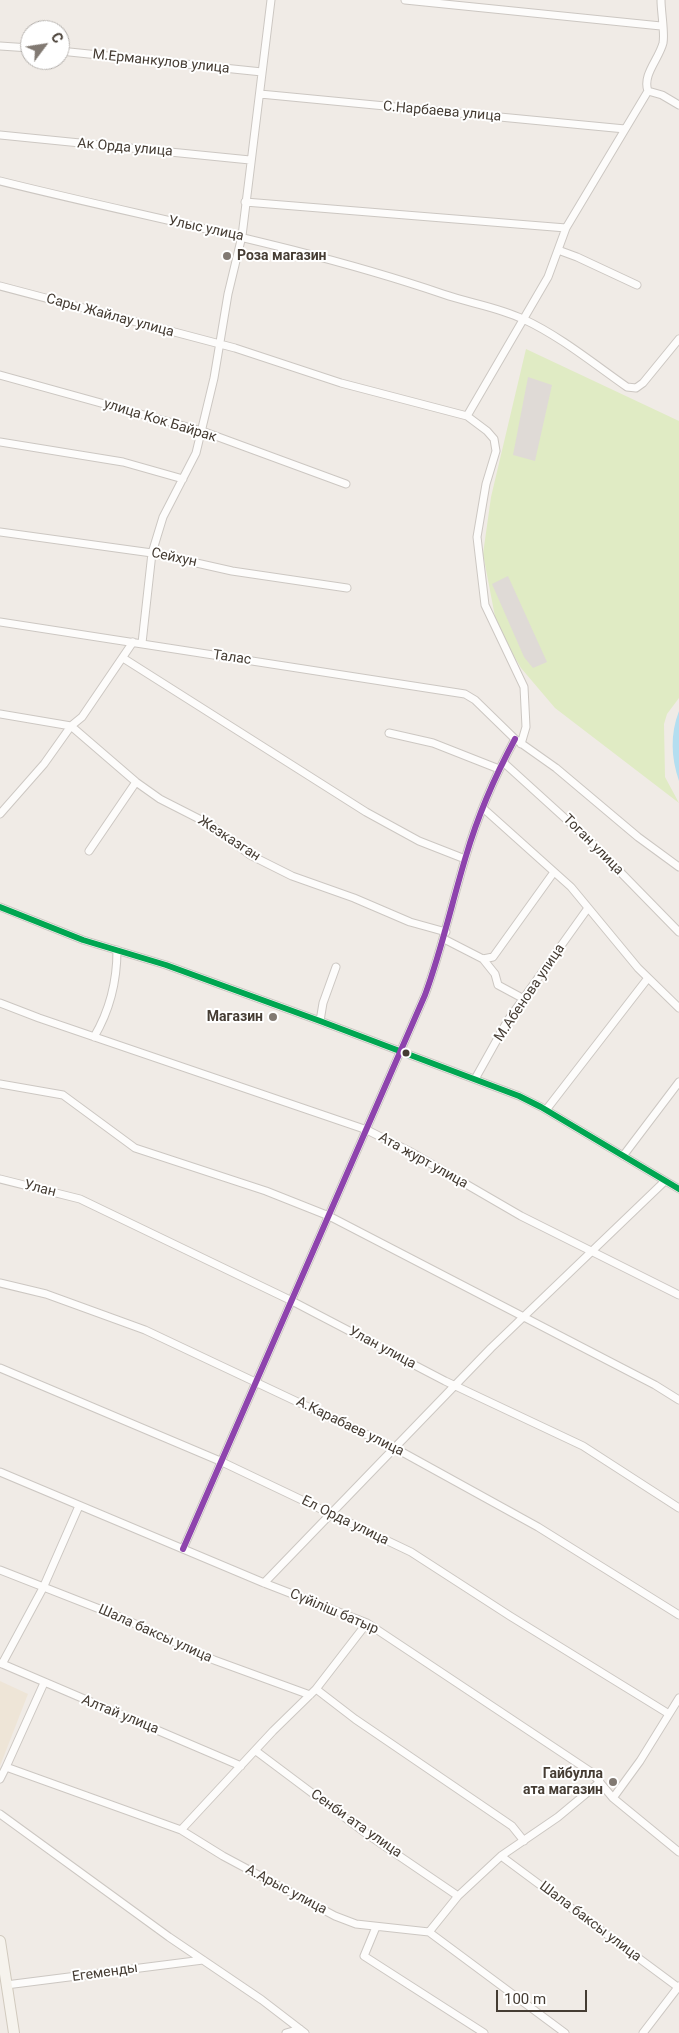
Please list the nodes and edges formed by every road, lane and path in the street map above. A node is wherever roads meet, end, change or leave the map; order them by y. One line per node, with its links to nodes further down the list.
1 (271, 0): 8 (street)
2 (406, 0): 4 (street)
3 (661, 0): 4 (street)
4 (661, 26): 9 (street)
5 (0, 46): 6 (street)
6 (20, 47)
7 (70, 52): 8 (street, М.Ерманкулов улица)
8 (262, 72): 10 (street)
9 (648, 91): 11 (street); 12 (street)
10 (260, 94): 12 (street, С.Нарбаева улица); 14 (street)
11 (679, 105)
12 (625, 129): 17 (street)
13 (0, 135): 14 (street, Ак Орда улица)
14 (250, 160): 16 (street)
15 (0, 181): 18 (street, Улыс улица)
16 (245, 202): 17 (street); 18 (street)
17 (566, 228): 19 (street)
18 (242, 236): 22 (street, Улыс улица); 24 (street)
19 (558, 250): 21 (street); 22 (street)
20 (0, 286): 24 (street, Сары Жайлау улица)
21 (637, 286)
22 (524, 319): 23 (street, Улыс улица); 26 (street)
23 (679, 340)
24 (221, 344): 26 (street); 27 (street)
25 (0, 375): 27 (street, улица Кок Байрак)
26 (467, 416): 41 (street)
27 (202, 431): 29 (street); 30 (street, улица Кок Байрак)
28 (0, 442): 29 (street)
29 (183, 479): 32 (street)
30 (346, 484)
31 (0, 532): 32 (street, Сейхун)
32 (152, 553): 33 (street, Сейхун); 36 (street)
33 (347, 588)
34 (0, 622): 35 (street, Талас)
35 (133, 642): 36 (street, Талас); 37 (street)
36 (142, 643): 41 (street, Талас)
37 (122, 658): 39 (street); 48 (street)
38 (0, 714): 39 (street)
39 (71, 726): 43 (street, Жезказган); 44 (street)
40 (389, 733): 42 (street)
41 (518, 742): 42 (street); 49 (street)
42 (501, 766): 45 (street); 53 (street, Тоган улица)
43 (136, 782): 47 (street); 54 (street, Жезказган)
44 (2, 806): 46 (street)
45 (484, 809): 48 (street); 50 (street)
46 (0, 814)
47 (89, 851)
48 (465, 859): 54 (street)
49 (679, 867)
50 (554, 872): 52 (street); 56 (street)
51 (0, 907): 55 (street)
52 (588, 908): 58 (street); 59 (street, М.Абенова улица)
53 (679, 932)
54 (445, 936): 56 (street, Жезказган); 64 (street)
55 (117, 950): 62 (street); 63 (street)
56 (483, 959): 59 (street)
57 (336, 967): 62 (street)
58 (648, 978): 61 (street); 68 (street)
59 (524, 999): 65 (street, М.Абенова улица)
60 (0, 1002): 63 (street, Ата журт улица)
61 (679, 1008)
62 (320, 1020): 64 (street)
63 (94, 1037): 69 (street, Ата журт улица)
64 (401, 1051): 65 (street); 69 (street)
65 (475, 1079): 68 (street)
66 (679, 1082): 70 (street)
67 (0, 1084): 75 (street)
68 (546, 1110): 70 (street)
69 (367, 1130): 75 (street); 76 (street, Ата журт улица)
70 (623, 1156): 72 (street)
71 (0, 1179): 74 (street, Улан)
72 (665, 1181): 73 (street); 76 (street)
73 (679, 1189)
74 (80, 1199): 79 (street, Улан улица)
75 (329, 1216): 79 (street); 80 (street)
76 (593, 1252): 78 (street, Ата журт улица); 80 (street)
77 (0, 1283): 82 (street, А.Карабаев улица)
78 (679, 1295)
79 (290, 1300): 82 (street); 83 (street, Улан улица)
80 (525, 1316): 83 (street); 84 (street)
81 (0, 1368): 86 (street, Ел Орда улица)
82 (255, 1381): 85 (street, А.Карабаев улица); 86 (street)
83 (454, 1385): 85 (street); 89 (street, Улан улица)
84 (679, 1400)
85 (393, 1447): 90 (street); 95 (street, А.Карабаев улица)
86 (220, 1461): 90 (street, Ел Орда улица); 91 (street)
87 (0, 1472): 88 (street, Сүйіліш батыр)
88 (79, 1506): 91 (street, Сүйіліш батыр); 94 (street)
89 (679, 1508)
90 (330, 1512): 93 (street); 102 (street, Ел Орда улица)
91 (183, 1549): 93 (street, Сүйіліш батыр)
92 (0, 1570): 94 (street, Шала баксы улица)
93 (264, 1583): 96 (street, Сүйіліш батыр)
94 (44, 1588): 97 (street); 100 (street, Шала баксы улица)
95 (679, 1615)
96 (367, 1623): 99 (street); 107 (street, Сүйіліш батыр)
97 (1, 1664): 98 (street, Алтай улица)
98 (44, 1683): 104 (street, Алтай улица); 105 (street)
99 (316, 1689): 100 (street); 111 (street)
100 (310, 1695): 103 (street)
101 (679, 1698): 102 (street)
102 (669, 1714): 108 (street)
103 (256, 1750): 104 (street); 114 (street, Сенби ата улица)
104 (241, 1766): 110 (street)
105 (6, 1767): 106 (street); 110 (street, А.Арыс улица)
106 (0, 1779)
107 (600, 1782): 108 (street, Сүйіліш батыр); 111 (street)
108 (613, 1798): 112 (street, Сүйіліш батыр)
109 (0, 1814): 118 (street)
110 (181, 1830): 115 (street, А.Арыс улица)
111 (524, 1841): 113 (street)
112 (677, 1847)
113 (501, 1856): 114 (street); 120 (street, Шала баксы улица)
114 (458, 1896): 116 (street)
115 (376, 1927): 116 (street, А.Арыс улица); 124 (street)
116 (429, 1932): 125 (street)
117 (0, 1941): 119 (street)
118 (204, 1960): 119 (street, Егеменды); 121 (street)
119 (6, 1984): 122 (street)
120 (679, 1987): 126 (street)
121 (302, 2031): 123 (street)
122 (14, 2033)
123 (286, 2033)
124 (484, 2033)
125 (565, 2033)
126 (643, 2033)

